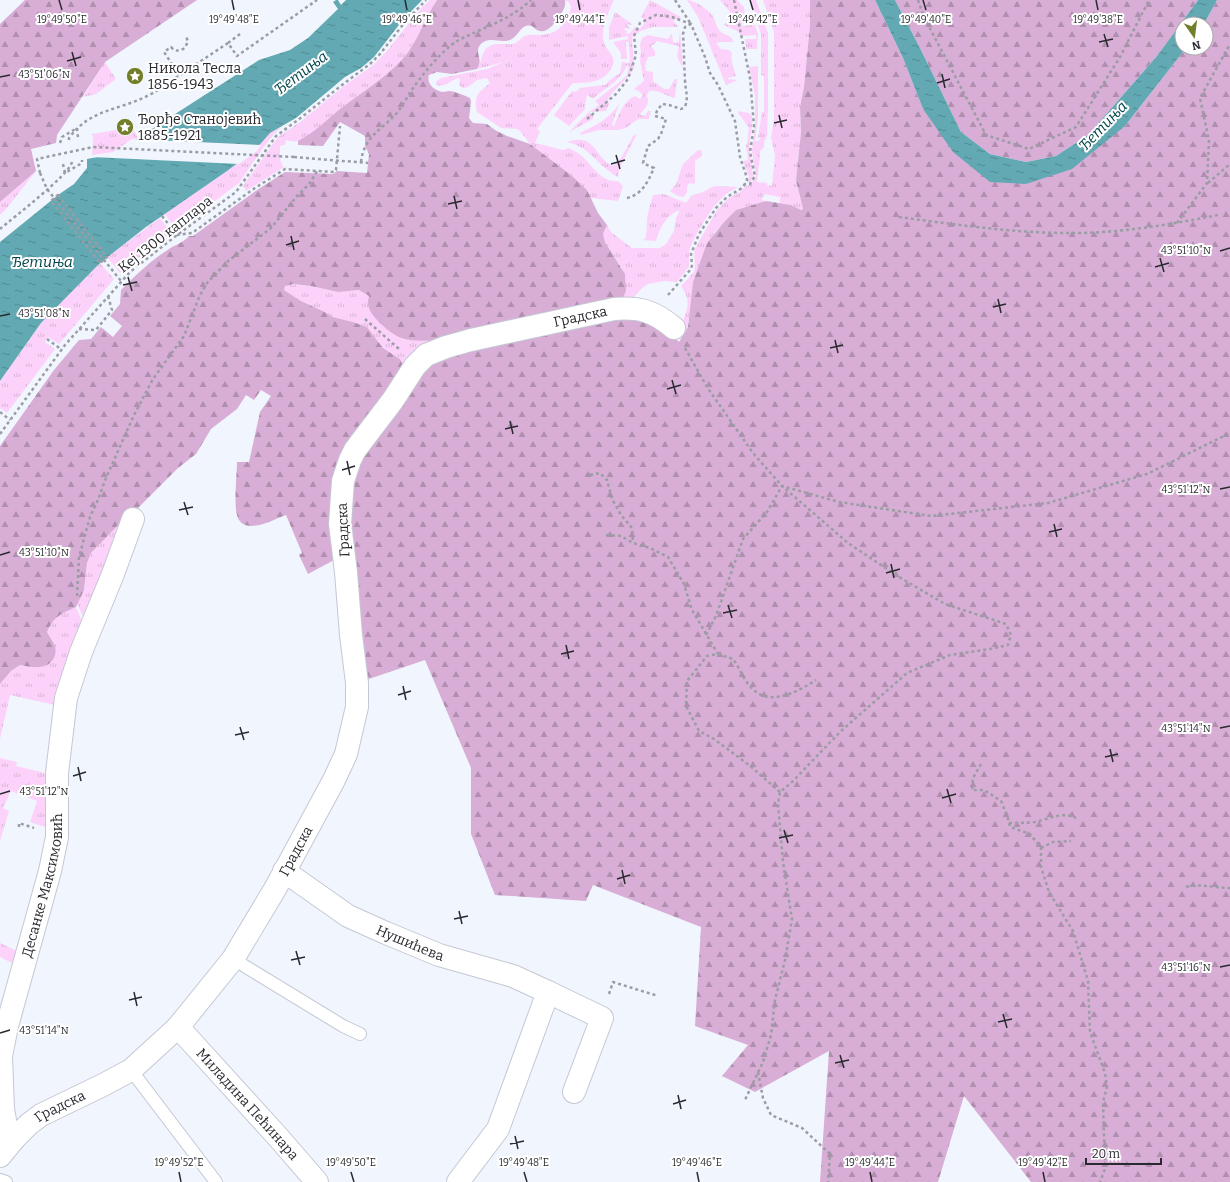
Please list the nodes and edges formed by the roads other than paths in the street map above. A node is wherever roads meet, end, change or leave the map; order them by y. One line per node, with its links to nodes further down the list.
1 (674, 328): 3 (street, Градска)
2 (133, 519): 8 (street, Десанке Максимовић)
3 (284, 870): 4 (street, Градска); 5 (street, Нушићева)
4 (233, 959): 6 (street, Градска); 7 (lane)
5 (548, 992): 10 (street, Нушићева); 17 (street)
6 (178, 1027): 9 (street, Градска); 16 (street, Миладина Пећинара)
7 (360, 1034)
8 (1, 1056): 11 (street, Десанке Максимовић)
9 (131, 1070): 11 (street, Градска); 15 (lane)
10 (574, 1092)
11 (14, 1139): 12 (street, Градска)
12 (0, 1156)
13 (0, 1180): 14 (lane)
14 (6, 1182)
15 (216, 1182)
16 (317, 1182)
17 (458, 1182)

